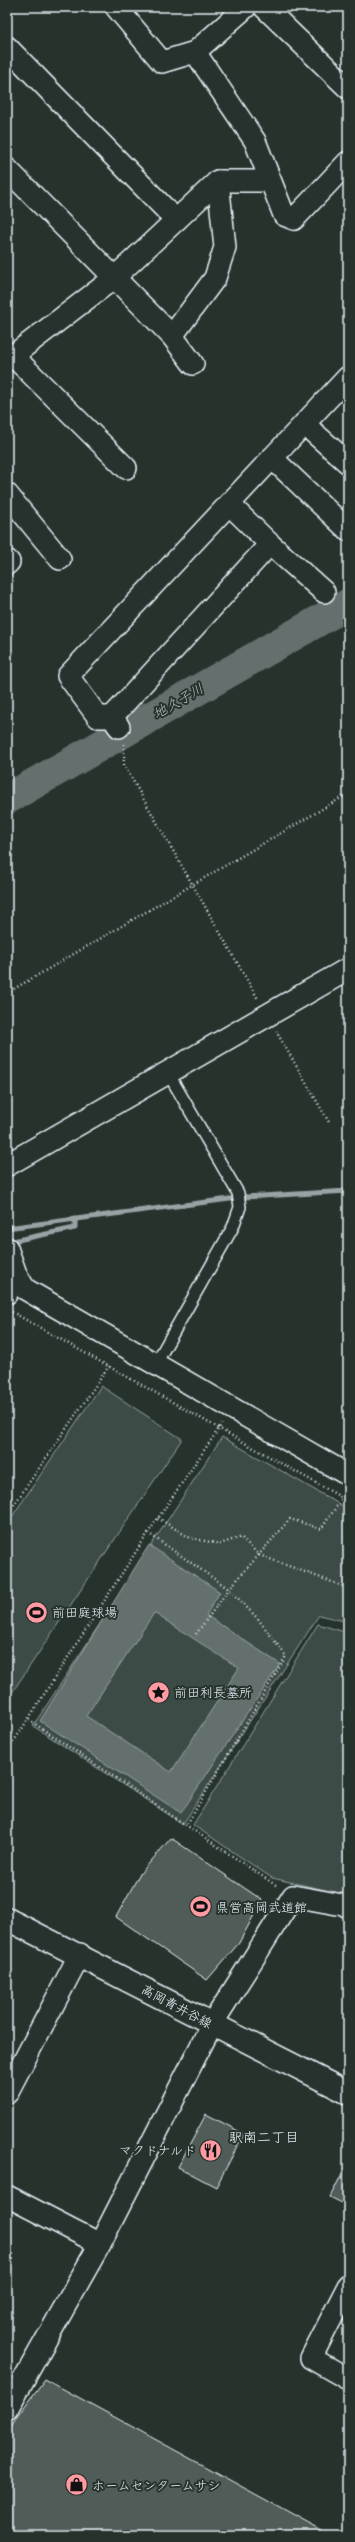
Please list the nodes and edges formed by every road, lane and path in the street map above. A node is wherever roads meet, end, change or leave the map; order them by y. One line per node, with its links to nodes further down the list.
1 (116, 7): 5 (street)
2 (246, 7): 5 (street)
3 (264, 7): 6 (street)
4 (7, 47): 11 (street)
5 (195, 52): 10 (street)
6 (348, 88)
7 (348, 162): 10 (street)
8 (7, 169): 12 (street)
9 (218, 181): 10 (street); 11 (street); 13 (street)
10 (270, 181)
11 (176, 220): 12 (street)
12 (114, 278): 13 (street); 14 (street)
13 (172, 336): 15 (street)
14 (10, 358): 20 (street)
15 (193, 364)
16 (348, 377): 17 (street)
17 (304, 424): 18 (street); 19 (street)
18 (272, 458): 22 (street); 23 (street)
19 (348, 462)
20 (126, 468)
21 (7, 494): 26 (street)
22 (229, 504): 24 (street); 29 (street)
23 (348, 530)
24 (270, 544): 28 (street); 29 (street)
25 (7, 560): 27 (street)
26 (60, 560)
27 (7, 564)
28 (324, 592)
29 (118, 727): 31 (path)
30 (348, 794): 31 (path)
31 (192, 885): 33 (path); 34 (path)
32 (348, 969): 34 (street)
33 (7, 993)
34 (268, 1016): 35 (street); 36 (path)
35 (168, 1074): 37 (street); 42 (lane)
36 (330, 1124)
37 (7, 1165)
38 (7, 1248): 39 (street)
39 (11, 1273): 40 (street); 42 (street)
40 (7, 1293)
41 (7, 1309): 43 (path)
42 (155, 1365): 44 (street)
43 (109, 1366): 45 (path); 50 (path)
44 (232, 1409): 45 (path); 46 (street)
45 (219, 1428): 48 (path); 51 (path)
46 (348, 1475)
47 (348, 1490): 48 (path)
48 (342, 1498): 49 (path); 53 (path)
49 (348, 1501)
50 (7, 1515)
51 (158, 1518): 52 (path); 53 (path)
52 (148, 1533): 55 (path); 57 (path)
53 (259, 1555): 54 (path); 55 (path)
54 (348, 1588)
55 (229, 1589): 56 (path); 59 (path)
56 (196, 1634)
57 (29, 1720): 58 (path); 59 (path)
58 (7, 1752)
59 (186, 1826): 60 (path)
60 (293, 1896): 61 (street); 64 (street)
61 (348, 1906)
62 (7, 1919): 63 (street, 高岡青井谷線)
63 (80, 1954): 64 (street, 高岡青井谷線); 66 (street)
64 (212, 2024): 65 (street, 高岡青井谷線); 68 (street)
65 (346, 2087)
66 (7, 2093)
67 (7, 2196): 68 (street)
68 (100, 2244): 71 (street)
69 (348, 2286): 70 (street)
70 (348, 2379)
71 (7, 2410)

